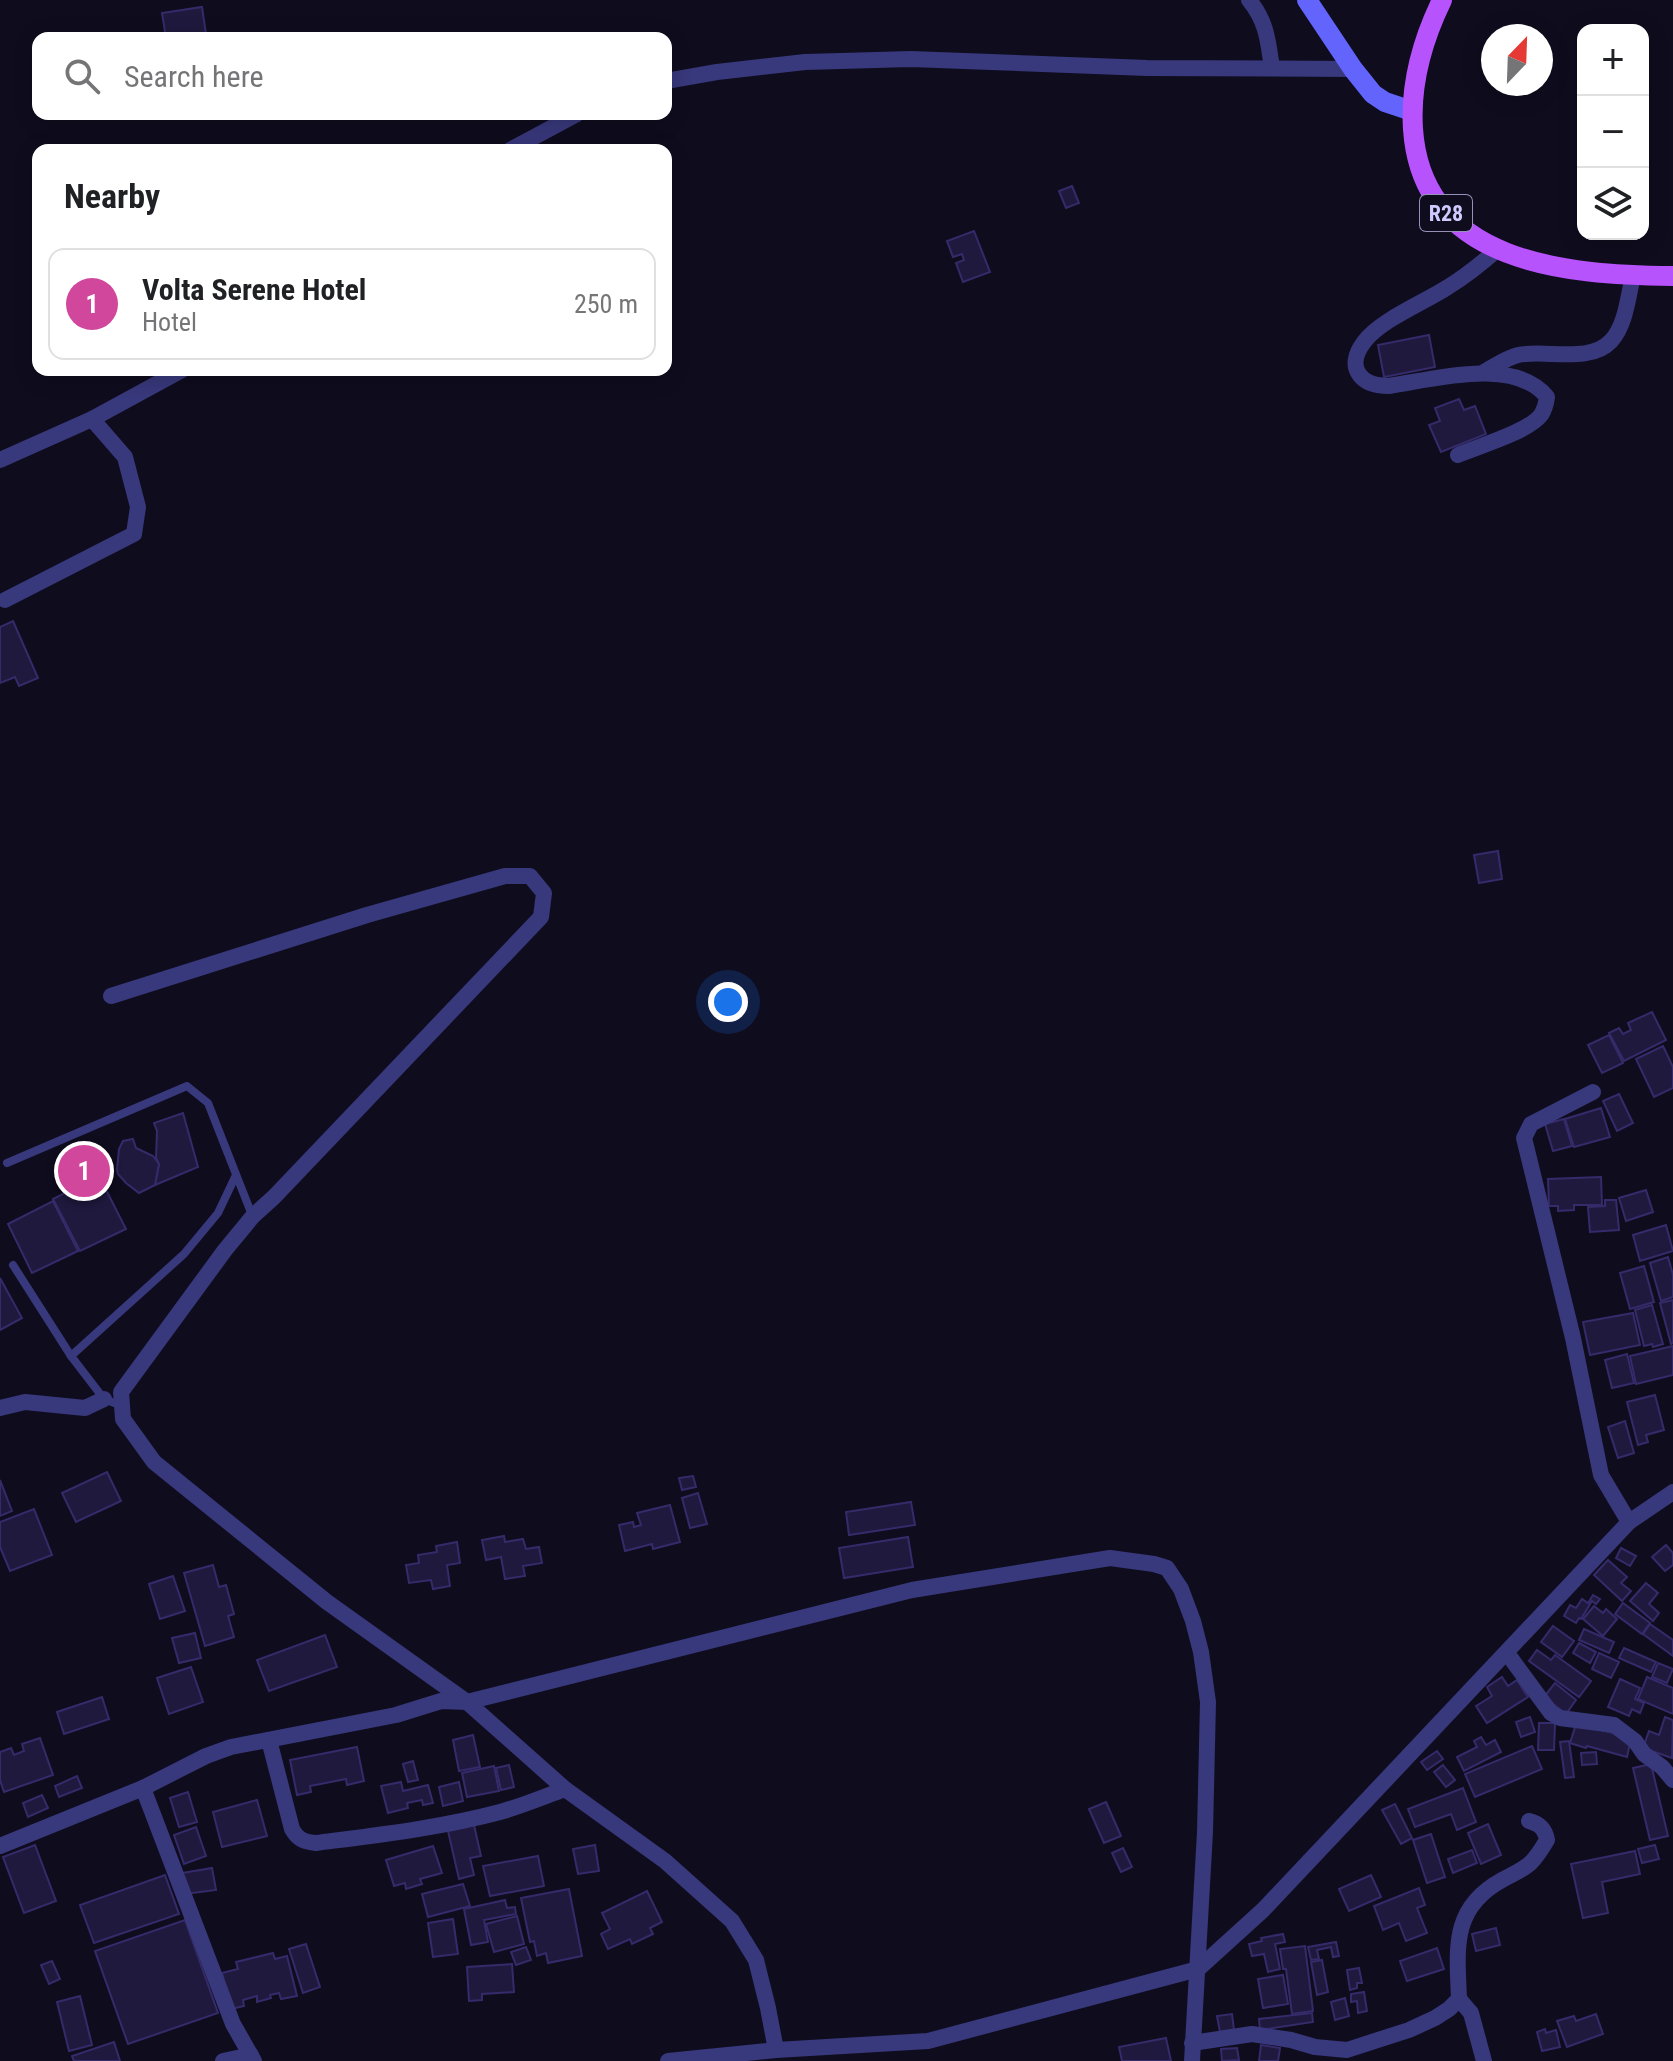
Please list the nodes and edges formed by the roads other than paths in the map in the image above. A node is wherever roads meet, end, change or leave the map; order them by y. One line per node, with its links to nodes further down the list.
1 (1249, 0): 4 (street)
2 (1307, 0): 5 (street)
3 (1442, 0): 7 (main road, R28)
4 (1272, 68): 5 (street); 6 (street)
5 (1353, 69): 7 (street)
6 (672, 80)
7 (1412, 111): 10 (main road, R28)
8 (566, 120): 9 (street)
9 (521, 144)
10 (1498, 249): 11 (main road, R28); 13 (street)
11 (1633, 276): 12 (main road, R28); 13 (street)
12 (1673, 276)
13 (1484, 372): 16 (street)
14 (171, 376): 15 (street)
15 (92, 419): 17 (street); 18 (street)
16 (1458, 455)
17 (0, 460)
18 (5, 600)
19 (111, 996): 23 (street)
20 (1593, 1092): 30 (street)
21 (7, 1163): 22 (lane)
22 (236, 1175): 23 (lane); 25 (lane)
23 (253, 1216): 27 (street)
24 (13, 1265): 25 (lane)
25 (71, 1356): 26 (lane)
26 (104, 1399): 27 (lane); 28 (street)
27 (122, 1406): 32 (street)
28 (0, 1408)
29 (1673, 1492): 30 (street)
30 (1629, 1522): 31 (street)
31 (1507, 1653): 34 (street); 39 (street)
32 (467, 1702): 33 (street); 36 (street); 39 (street)
33 (269, 1740): 35 (street); 36 (street)
34 (1673, 1780)
35 (143, 1788): 38 (street); 43 (street)
36 (565, 1789): 42 (street)
37 (1529, 1821): 40 (street)
38 (0, 1846)
39 (1198, 1969): 41 (street); 42 (street)
40 (1459, 1999): 41 (street); 47 (street)
41 (1192, 2043): 46 (street)
42 (776, 2050): 45 (street)
43 (253, 2058): 44 (street)
44 (223, 2061)
45 (668, 2061)
46 (1192, 2061)
47 (1484, 2061)

